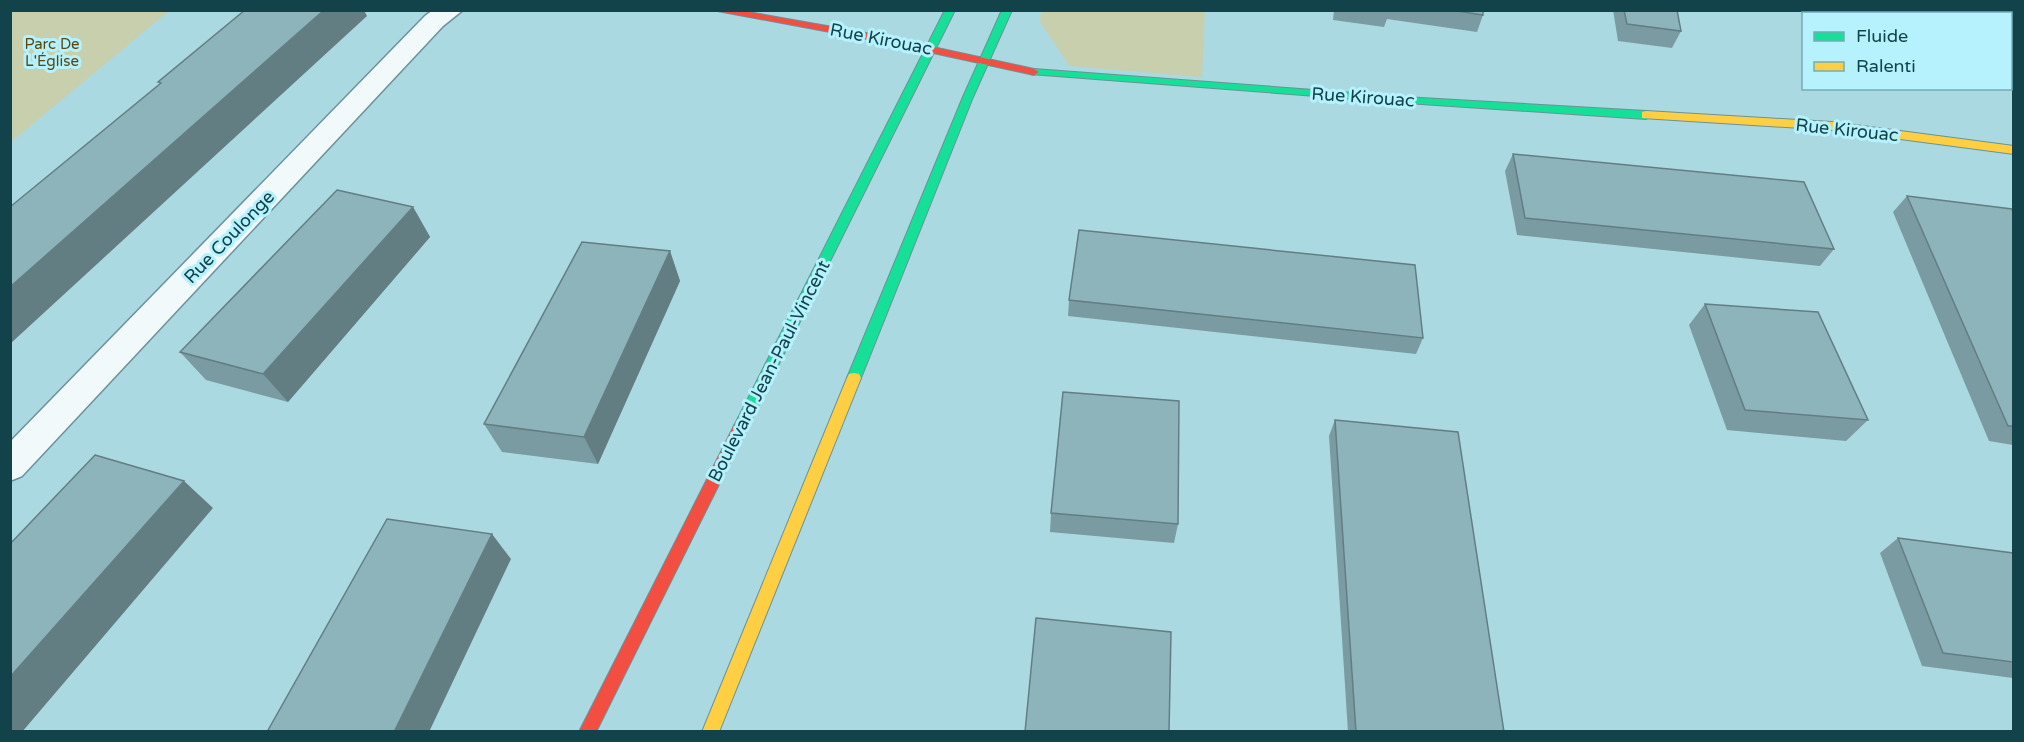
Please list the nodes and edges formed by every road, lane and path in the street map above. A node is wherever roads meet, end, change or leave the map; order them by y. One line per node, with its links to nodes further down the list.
1 (451, 10): 8 (street, Rue Coulonge)
2 (717, 10): 5 (street, Rue Kirouac)
3 (950, 10): 5 (street, Boulevard Jean-Paul-Vincent)
4 (1007, 10): 6 (street)
5 (932, 48): 6 (street, Rue Kirouac); 9 (street, Boulevard Jean-Paul-Vincent)
6 (983, 61): 7 (street, Rue Kirouac); 10 (street)
7 (2013, 150)
8 (10, 466)
9 (587, 732)
10 (710, 732)

